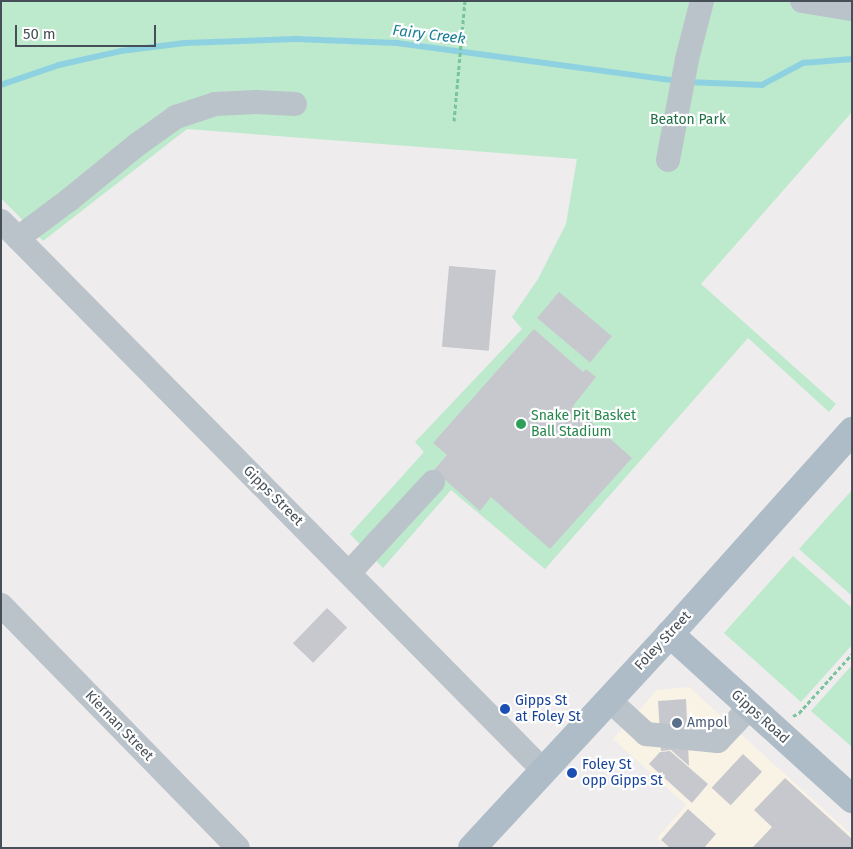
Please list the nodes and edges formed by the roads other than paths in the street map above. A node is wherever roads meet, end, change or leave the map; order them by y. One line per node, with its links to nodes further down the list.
1 (702, 1): 5 (street)
2 (802, 1): 3 (street)
3 (852, 9)
4 (295, 104): 6 (street)
5 (668, 160)
6 (7, 231): 9 (street, Gipps Street)
7 (852, 431): 11 (main road, Foley Street)
8 (433, 482): 9 (street)
9 (349, 573): 14 (street, Gipps Street)
10 (1, 605): 16 (street, Kiernan Street)
11 (670, 634): 12 (main road, Foley Street); 13 (main road, Gipps Road)
12 (608, 699): 13 (street); 14 (main road, Foley Street)
13 (750, 708): 15 (main road, Gipps Road)
14 (544, 771): 17 (main road, Foley Street)
15 (852, 800)
16 (238, 848)
17 (472, 848)

